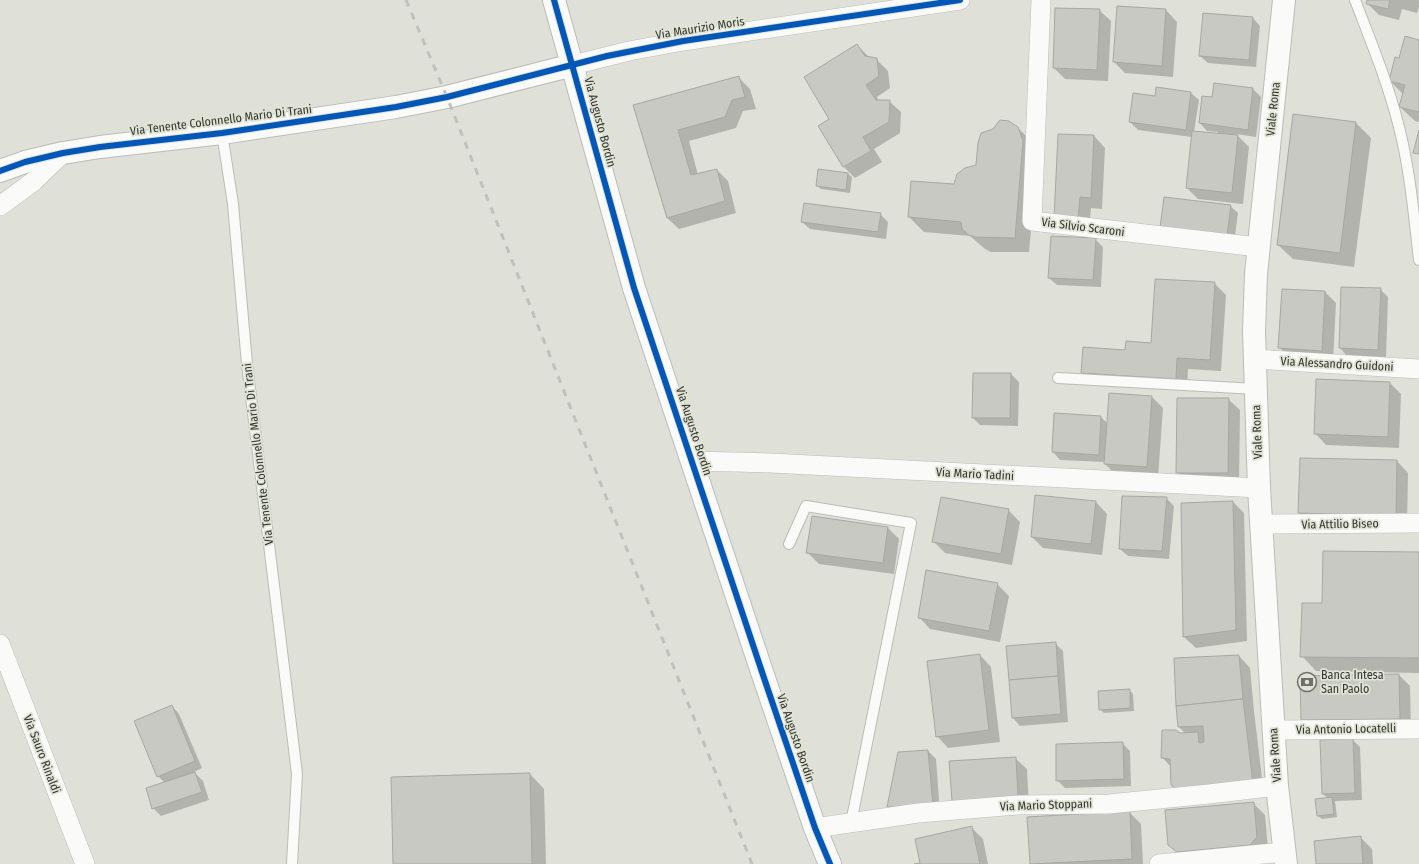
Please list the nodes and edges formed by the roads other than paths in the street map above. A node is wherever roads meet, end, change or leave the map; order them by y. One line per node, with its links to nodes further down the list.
1 (554, 0): 6 (street, Via Augusto Bordin)
2 (960, 0): 6 (street, Via Maurizio Moris)
3 (1041, 0): 12 (street, Via Silvio Scaroni)
4 (1284, 0): 12 (street, Viale Roma)
5 (1355, 0): 13 (lane)
6 (573, 65): 7 (street, Via Maurizio Moris); 18 (street, Via Augusto Bordin)
7 (447, 97): 8 (street, Via Tenente Colonnello Mario Di Trani)
8 (222, 133): 9 (street, Via Tenente Colonnello Mario Di Trani); 31 (lane, Via Tenente Colonnello Mario Di Trani)
9 (63, 153): 10 (street, Via Tenente Colonnello Mario Di Trani); 11 (street)
10 (0, 172)
11 (0, 206)
12 (1258, 247): 14 (street, Viale Roma)
13 (1419, 260)
14 (1255, 360): 15 (street, Via Alessandro Guidoni); 17 (street, Viale Roma)
15 (1419, 369)
16 (1058, 378): 17 (lane)
17 (1256, 389): 19 (street, Viale Roma)
18 (692, 462): 19 (street, Via Mario Tadini); 28 (street, Via Augusto Bordin)
19 (1259, 488): 21 (street, Viale Roma)
20 (1419, 523): 21 (street, Via Attilio Biseo)
21 (1261, 524): 25 (street, Viale Roma)
22 (788, 544): 27 (lane)
23 (0, 644): 30 (street, Via Sauro Rinaldi)
24 (1419, 729): 25 (street, Via Antonio Locatelli)
25 (1274, 730): 26 (street, Viale Roma)
26 (1277, 786): 27 (street, Via Mario Stoppani); 29 (street, Viale Roma)
27 (851, 823): 28 (street, Via Mario Stoppani)
28 (815, 828): 32 (street, Via Augusto Bordin)
29 (1285, 858): 33 (street)
30 (85, 864)
31 (292, 864)
32 (830, 864)
33 (1159, 864)

